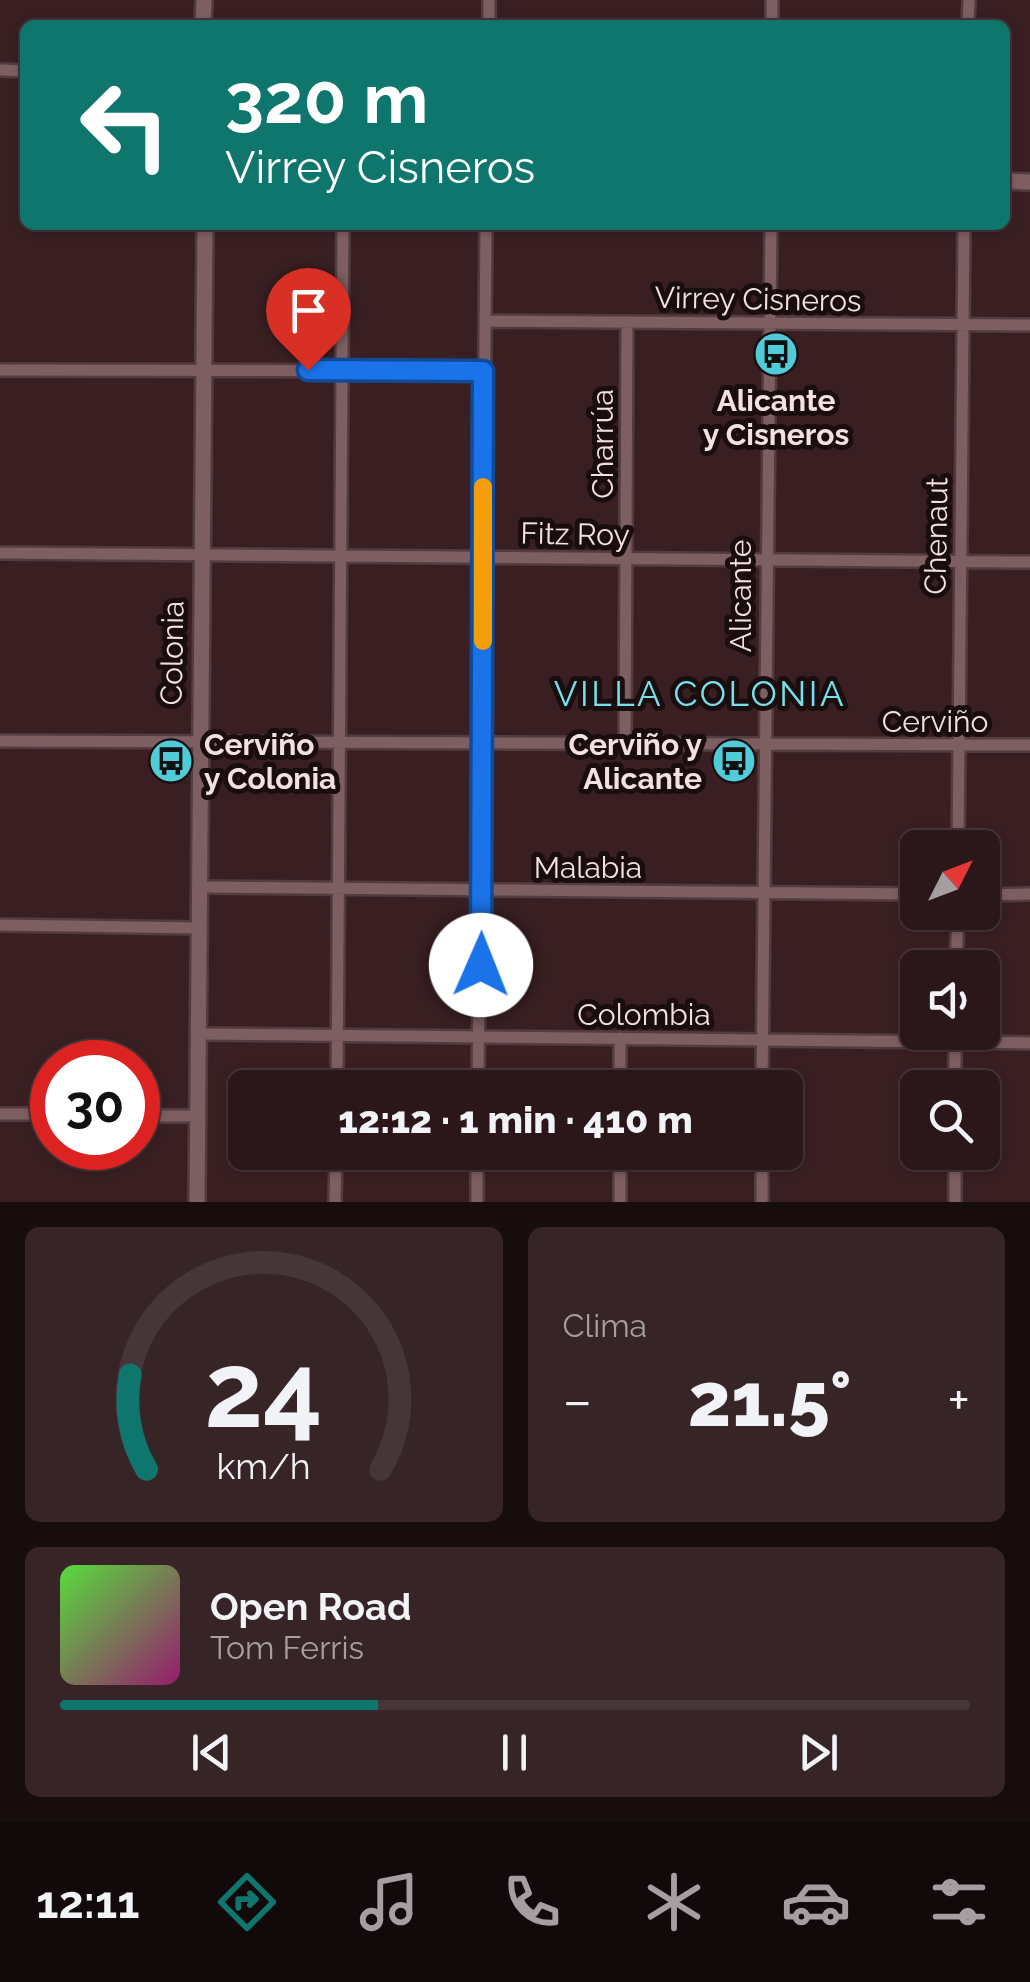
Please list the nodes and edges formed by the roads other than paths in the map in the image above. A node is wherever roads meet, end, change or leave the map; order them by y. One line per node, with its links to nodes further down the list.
1 (205, 230): 12 (street, Colonia)
2 (344, 230): 13 (street)
3 (486, 230): 6 (street)
4 (771, 230): 8 (street, Alicante)
5 (964, 230): 10 (street, Chenaut)
6 (486, 321): 7 (street, Virrey Cisneros); 14 (street)
7 (627, 323): 8 (street, Virrey Cisneros); 19 (street, Charrúa)
8 (769, 324): 10 (street, Virrey Cisneros); 20 (street, Alicante)
9 (1030, 325): 10 (street, Virrey Cisneros)
10 (963, 326): 21 (street, Chenaut)
11 (0, 370): 12 (street)
12 (200, 370): 13 (street); 16 (street, Colonia)
13 (344, 370): 14 (street); 17 (street)
14 (483, 371): 18 (street)
15 (0, 553): 16 (street, Fitz Roy)
16 (201, 554): 17 (street, Fitz Roy); 24 (street, Colonia)
17 (341, 556): 18 (street, Fitz Roy); 25 (street)
18 (483, 558): 19 (street, Fitz Roy); 26 (street)
19 (627, 560): 20 (street, Fitz Roy); 27 (street, Charrúa)
20 (765, 562): 21 (street, Fitz Roy); 28 (street, Alicante)
21 (961, 562): 22 (street, Fitz Roy); 29 (street, Chenaut)
22 (1030, 562)
23 (0, 741): 24 (street, Cerviño)
24 (198, 742): 25 (street, Cerviño); 32 (street, Colonia)
25 (339, 742): 26 (street, Cerviño); 33 (street)
26 (483, 745): 27 (street, Cerviño); 34 (street)
27 (626, 746): 28 (street, Cerviño)
28 (765, 746): 29 (street, Cerviño); 35 (street, Alicante)
29 (958, 746): 30 (street, Cerviño); 31 (street, Chenaut)
30 (1030, 746)
31 (958, 830)
32 (200, 888): 33 (street, Malabia); 40 (street, Colonia)
33 (336, 891): 34 (street, Malabia); 42 (street)
34 (482, 892): 35 (street, Malabia); 43 (street)
35 (766, 892): 36 (street, Malabia); 46 (street, Alicante)
36 (900, 894)
37 (1030, 894): 38 (street)
38 (1000, 895)
39 (0, 926): 40 (street)
40 (199, 928): 41 (street, Colonia)
41 (198, 1034): 42 (street, Colombia); 56 (street, Colonia)
42 (338, 1036): 43 (street, Colombia); 49 (street)
43 (479, 1038): 44 (street, Colombia); 50 (street)
44 (620, 1038): 46 (street, Colombia); 51 (street)
45 (900, 1038): 46 (street, Colombia)
46 (762, 1040): 52 (street, Alicante)
47 (1000, 1040): 48 (street, Colombia)
48 (1030, 1042)
49 (337, 1070)
50 (478, 1070)
51 (620, 1070)
52 (762, 1070)
53 (0, 1114): 54 (street)
54 (30, 1114)
55 (160, 1116): 56 (street)
56 (198, 1116): 62 (street, Colonia)
57 (335, 1170): 63 (street)
58 (477, 1170): 64 (street)
59 (620, 1170): 65 (street)
60 (762, 1170): 66 (street)
61 (955, 1170): 67 (street)
62 (197, 1202)
63 (334, 1202)
64 (476, 1202)
65 (620, 1202)
66 (762, 1202)
67 (955, 1202)

